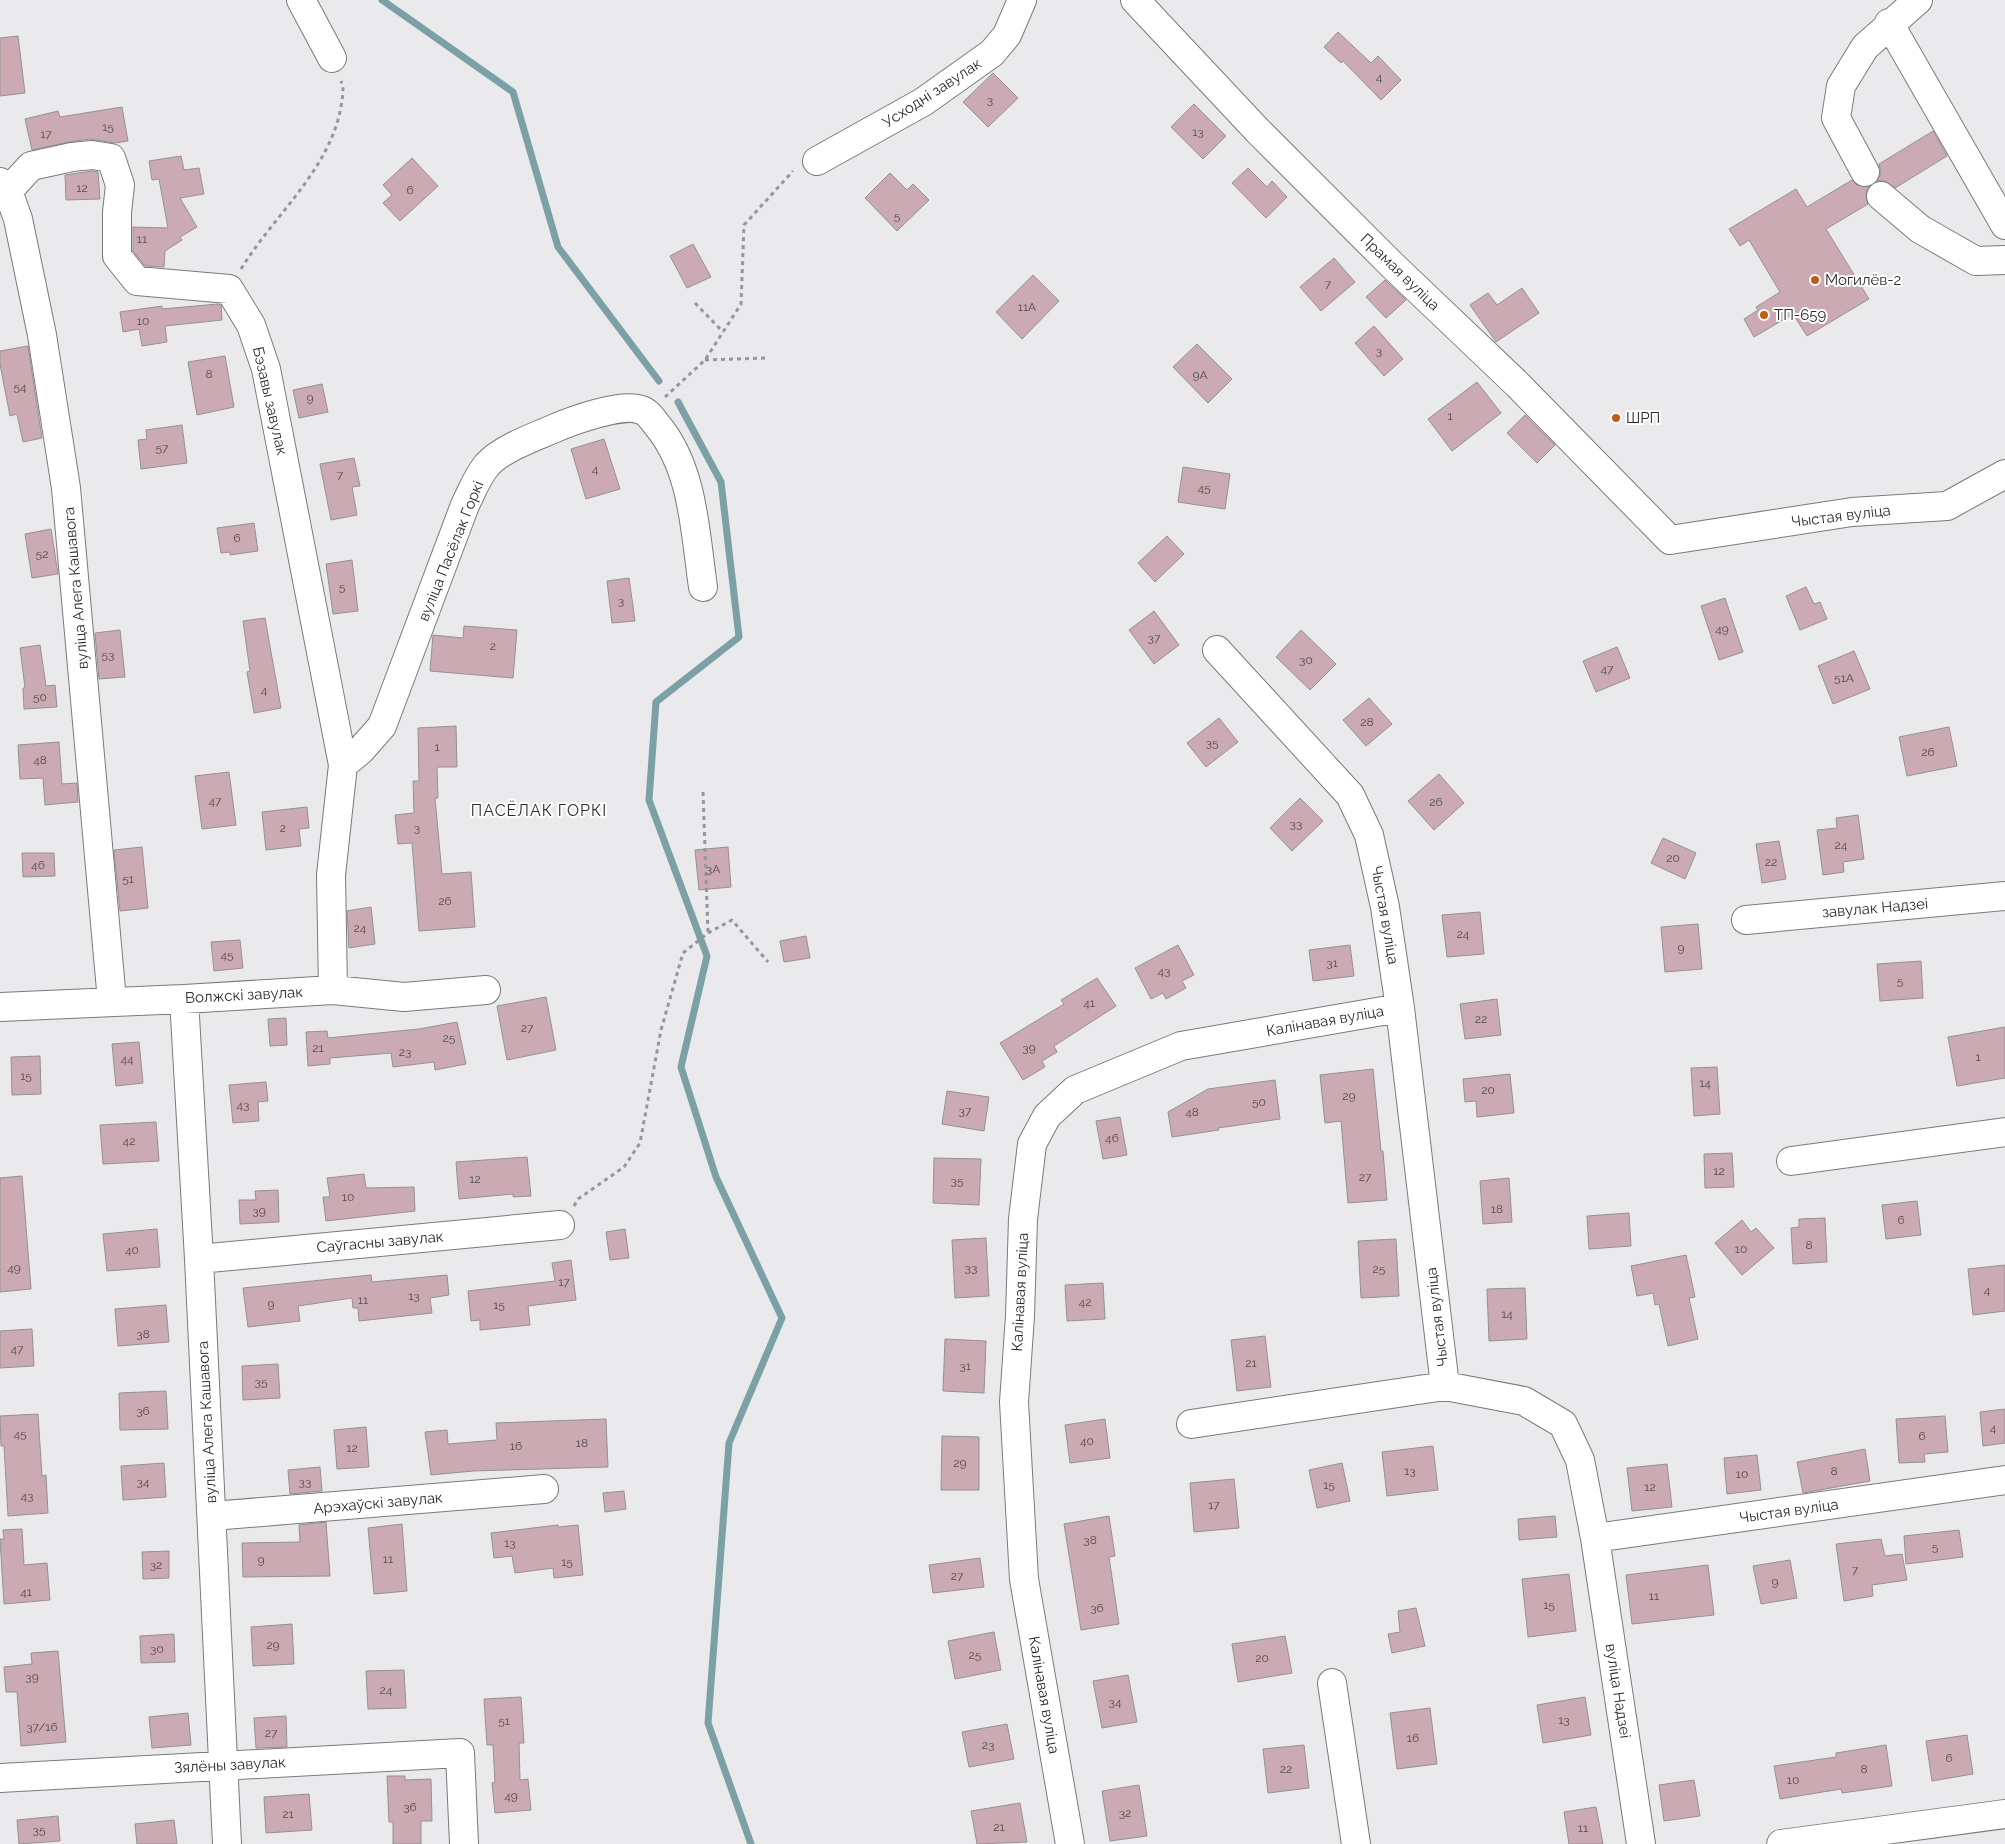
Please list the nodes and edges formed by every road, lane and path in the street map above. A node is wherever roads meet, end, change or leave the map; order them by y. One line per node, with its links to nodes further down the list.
1 (301, 0): 6 (street)
2 (1022, 0): 7 (street, Усходні завулак)
3 (1135, 0): 20 (street, Прамая вуліца)
4 (1918, 0): 5 (street)
5 (1890, 24): 8 (street); 11 (street)
6 (332, 58): 13 (path)
7 (817, 161): 15 (path)
8 (1865, 172)
9 (4, 187): 23 (street, Бэзавы завулак); 32 (street, вуліца Алега Кашавога)
10 (1881, 196): 12 (street)
11 (2005, 225)
12 (2005, 260)
13 (246, 262)
14 (695, 303): 15 (path)
15 (722, 332): 17 (path)
16 (766, 358): 17 (path)
17 (705, 360): 18 (path)
18 (647, 414): 21 (street); 23 (street, вуліца Пасёлак Горкі)
19 (2005, 474): 20 (street, Чыстая вуліца)
20 (1670, 540)
21 (703, 587)
22 (1216, 650): 34 (street, Чыстая вуліца)
23 (344, 765): 29 (street)
24 (704, 792): 27 (path)
25 (2005, 896): 26 (street, завулак Надзеі)
26 (1746, 920)
27 (708, 934): 28 (path); 37 (path)
28 (768, 962)
29 (334, 990): 30 (street, Волжскі завулак); 31 (street, Волжскі завулак)
30 (486, 990)
31 (184, 999): 32 (street, Волжскі завулак); 38 (street, вуліца Алега Кашавога)
32 (112, 1001): 33 (street, Волжскі завулак)
33 (0, 1006)
34 (1400, 1008): 39 (street, Чыстая вуліца); 51 (street, Калінавая вуліца)
35 (2005, 1132): 36 (street)
36 (1791, 1161)
37 (560, 1225): 38 (street, Саўгасны завулак)
38 (199, 1259): 43 (street, вуліца Алега Кашавога)
39 (1445, 1386): 40 (street); 44 (street, Чыстая вуліца)
40 (1191, 1424)
41 (2005, 1480): 44 (street, Чыстая вуліца)
42 (544, 1490): 43 (street, Арэхаўскі завулак)
43 (212, 1516): 46 (street, вуліца Алега Кашавога)
44 (1595, 1538): 53 (street, вуліца Надзеі)
45 (1332, 1683): 52 (street)
46 (224, 1766): 47 (street, Зялёны завулак); 49 (street, вуліца Алега Кашавога); 50 (street, Зялёны завулак)
47 (0, 1778)
48 (2005, 1814): 54 (street)
49 (227, 1844)
50 (464, 1844)
51 (1070, 1844)
52 (1356, 1844)
53 (1641, 1844)
54 (1781, 1844)

